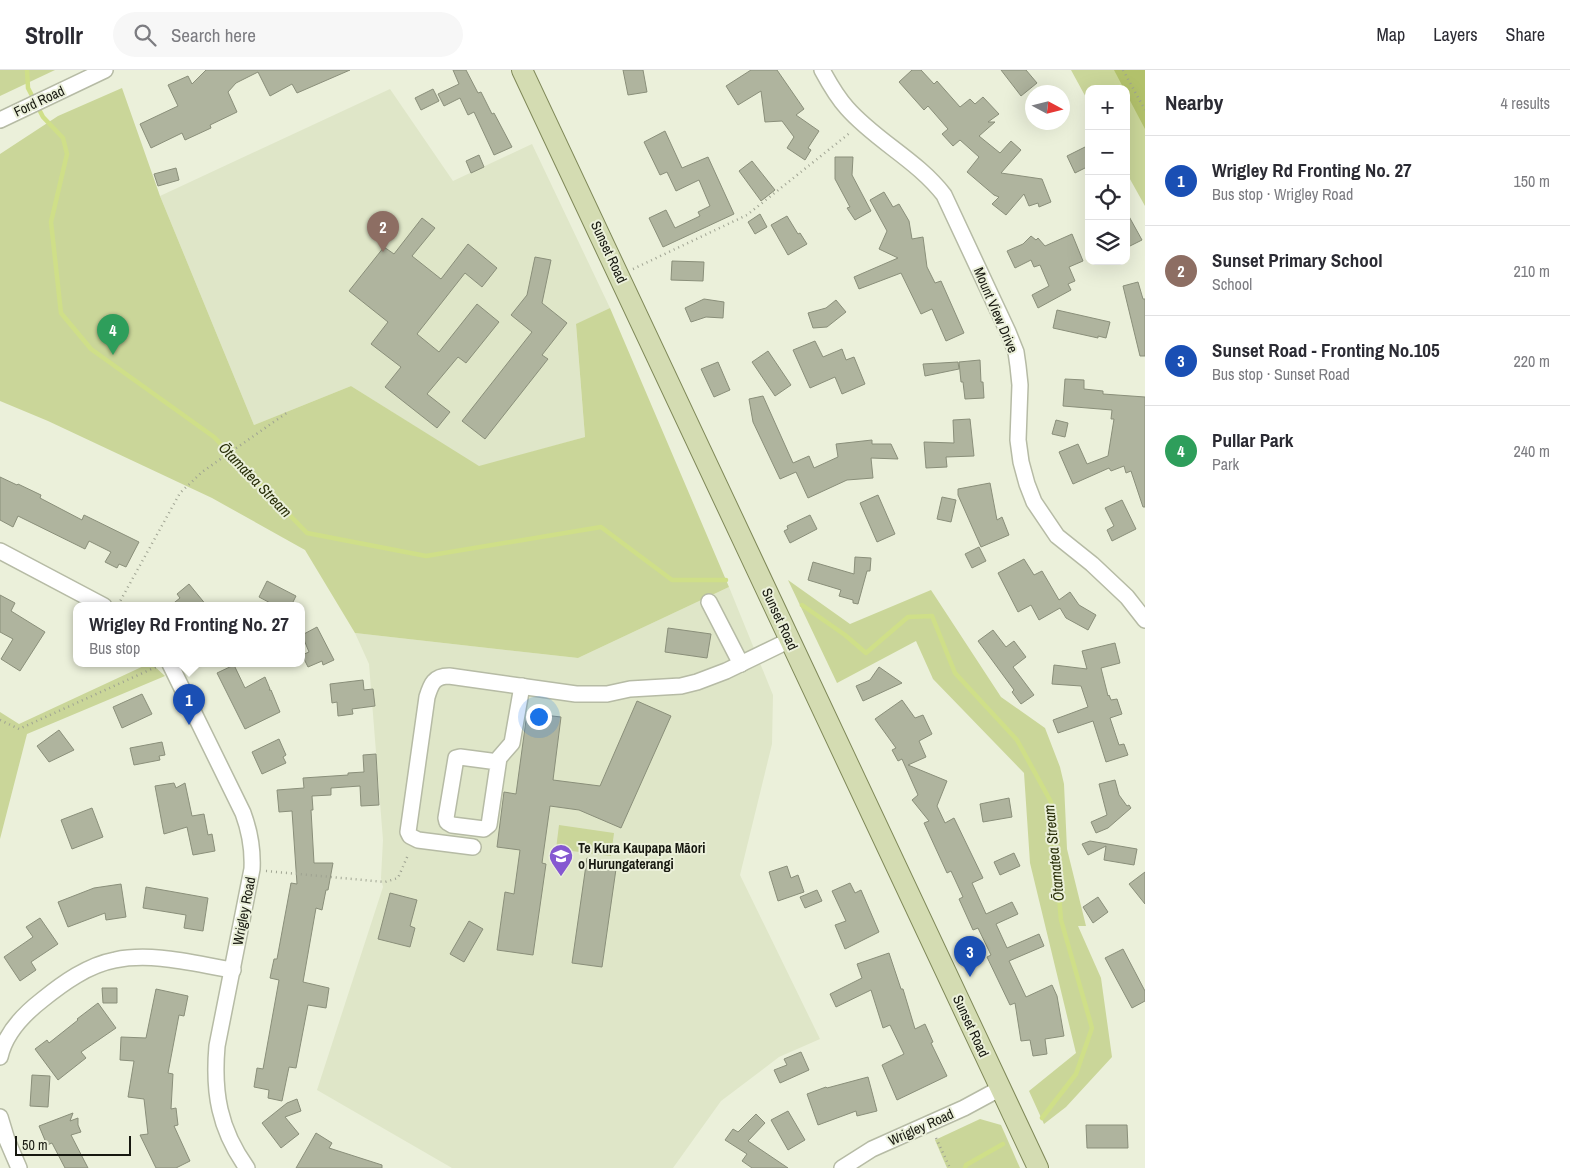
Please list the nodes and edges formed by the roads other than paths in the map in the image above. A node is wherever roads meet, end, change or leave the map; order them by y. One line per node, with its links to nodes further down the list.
1 (105, 70): 4 (street, Ford Road)
2 (522, 70): 9 (main road, Sunset Road)
3 (822, 70): 8 (street, Mount View Drive)
4 (0, 120)
5 (0, 551): 6 (street)
6 (96, 602)
7 (709, 602): 10 (street)
8 (1145, 620)
9 (790, 640): 10 (street); 17 (main road, Sunset Road)
10 (741, 664): 12 (street)
11 (165, 667): 15 (street, Wrigley Road)
12 (522, 686): 13 (street); 14 (street)
13 (498, 762): 13 (street)
14 (473, 847)
15 (232, 970): 16 (street); 20 (street, Wrigley Road)
16 (0, 1057)
17 (1001, 1088): 21 (street, Wrigley Road); 22 (main road, Sunset Road)
18 (0, 1117): 19 (street)
19 (19, 1168)
20 (247, 1168)
21 (842, 1168)
22 (1038, 1168)

